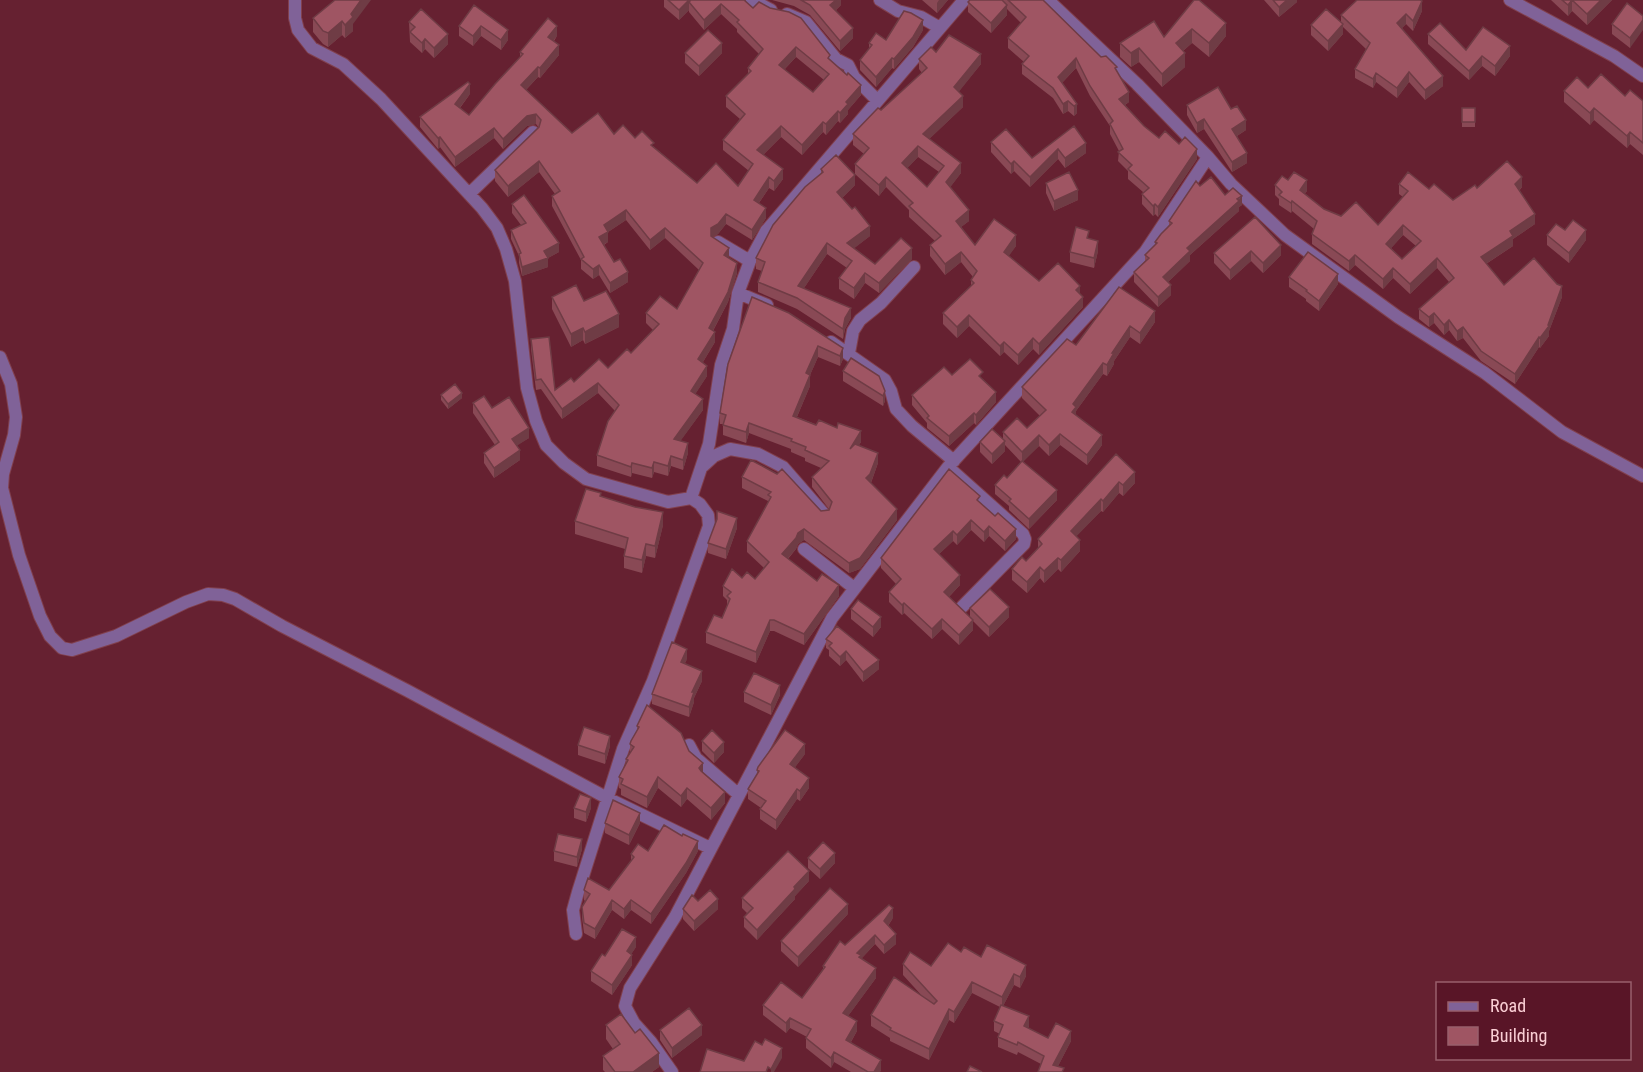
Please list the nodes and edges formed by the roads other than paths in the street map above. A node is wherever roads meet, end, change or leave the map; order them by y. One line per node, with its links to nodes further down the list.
1 (295, 0): 12 (street)
2 (753, 0): 9 (street)
3 (880, 0): 7 (street)
4 (964, 0): 7 (street)
5 (1048, 0): 11 (street)
6 (1510, 0): 8 (street)
7 (940, 28): 9 (street)
8 (1643, 76)
9 (877, 100): 14 (street)
10 (533, 132): 12 (street)
11 (1208, 156): 21 (street); 23 (street)
12 (469, 194): 24 (street)
13 (718, 242): 14 (street)
14 (750, 261): 16 (street)
15 (914, 267): 19 (street)
16 (738, 292): 17 (street); 22 (street)
17 (779, 310)
18 (822, 337): 19 (street)
19 (849, 353): 21 (street)
20 (0, 357): 31 (street)
21 (951, 464): 27 (street); 28 (street)
22 (702, 467): 24 (street); 25 (street)
23 (1643, 476)
24 (691, 498): 31 (street)
25 (824, 514)
26 (804, 549): 27 (street)
27 (854, 588): 30 (street)
28 (962, 607)
29 (689, 745): 30 (street)
30 (738, 794): 32 (street)
31 (609, 799): 32 (street); 33 (street)
32 (710, 849): 34 (street)
33 (576, 934)
34 (672, 1072)

